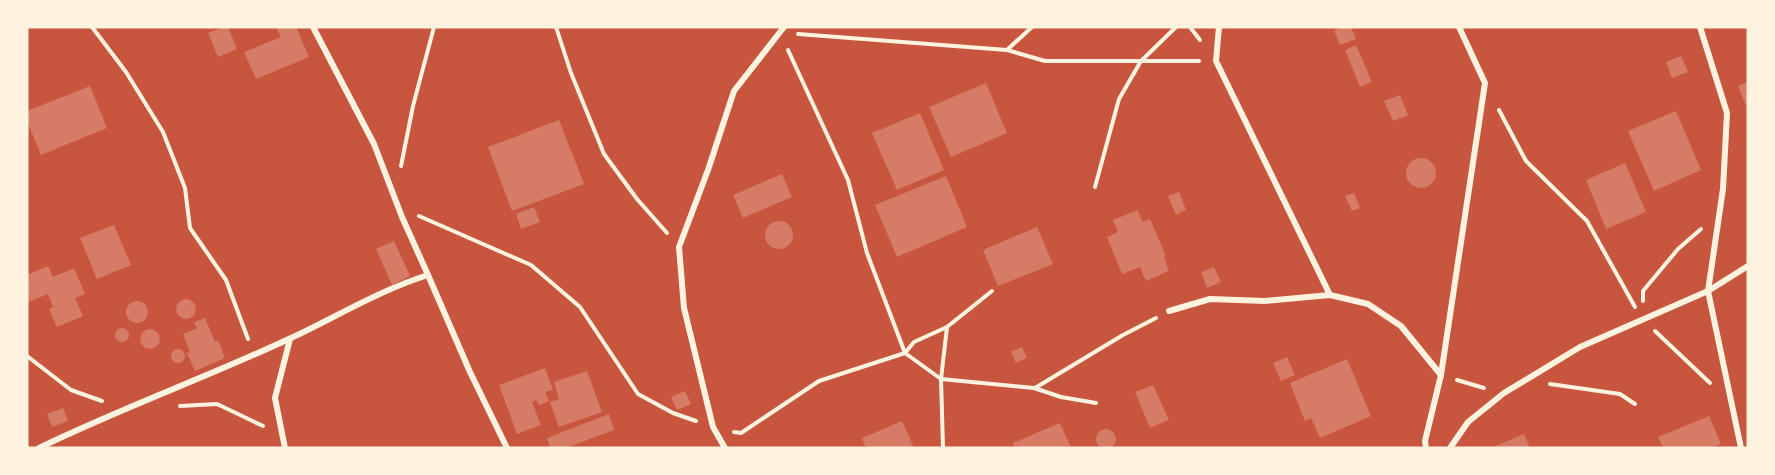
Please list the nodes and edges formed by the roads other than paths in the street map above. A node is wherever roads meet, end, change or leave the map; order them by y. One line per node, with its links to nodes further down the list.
1 (313, 27): 7 (street)
2 (1219, 27): 9 (street)
3 (1459, 27): 12 (street)
4 (1700, 27): 8 (street)
5 (780, 29): 16 (street)
6 (1748, 266): 8 (street)
7 (428, 275): 11 (street); 15 (street)
8 (1708, 291): 18 (street); 19 (street)
9 (1330, 295): 10 (street); 12 (street)
10 (1169, 311)
11 (290, 339): 13 (street); 14 (street)
12 (1441, 375): 17 (street)
13 (39, 448)
14 (285, 448)
15 (507, 448)
16 (725, 448)
17 (1426, 448)
18 (1450, 448)
19 (1741, 448)

